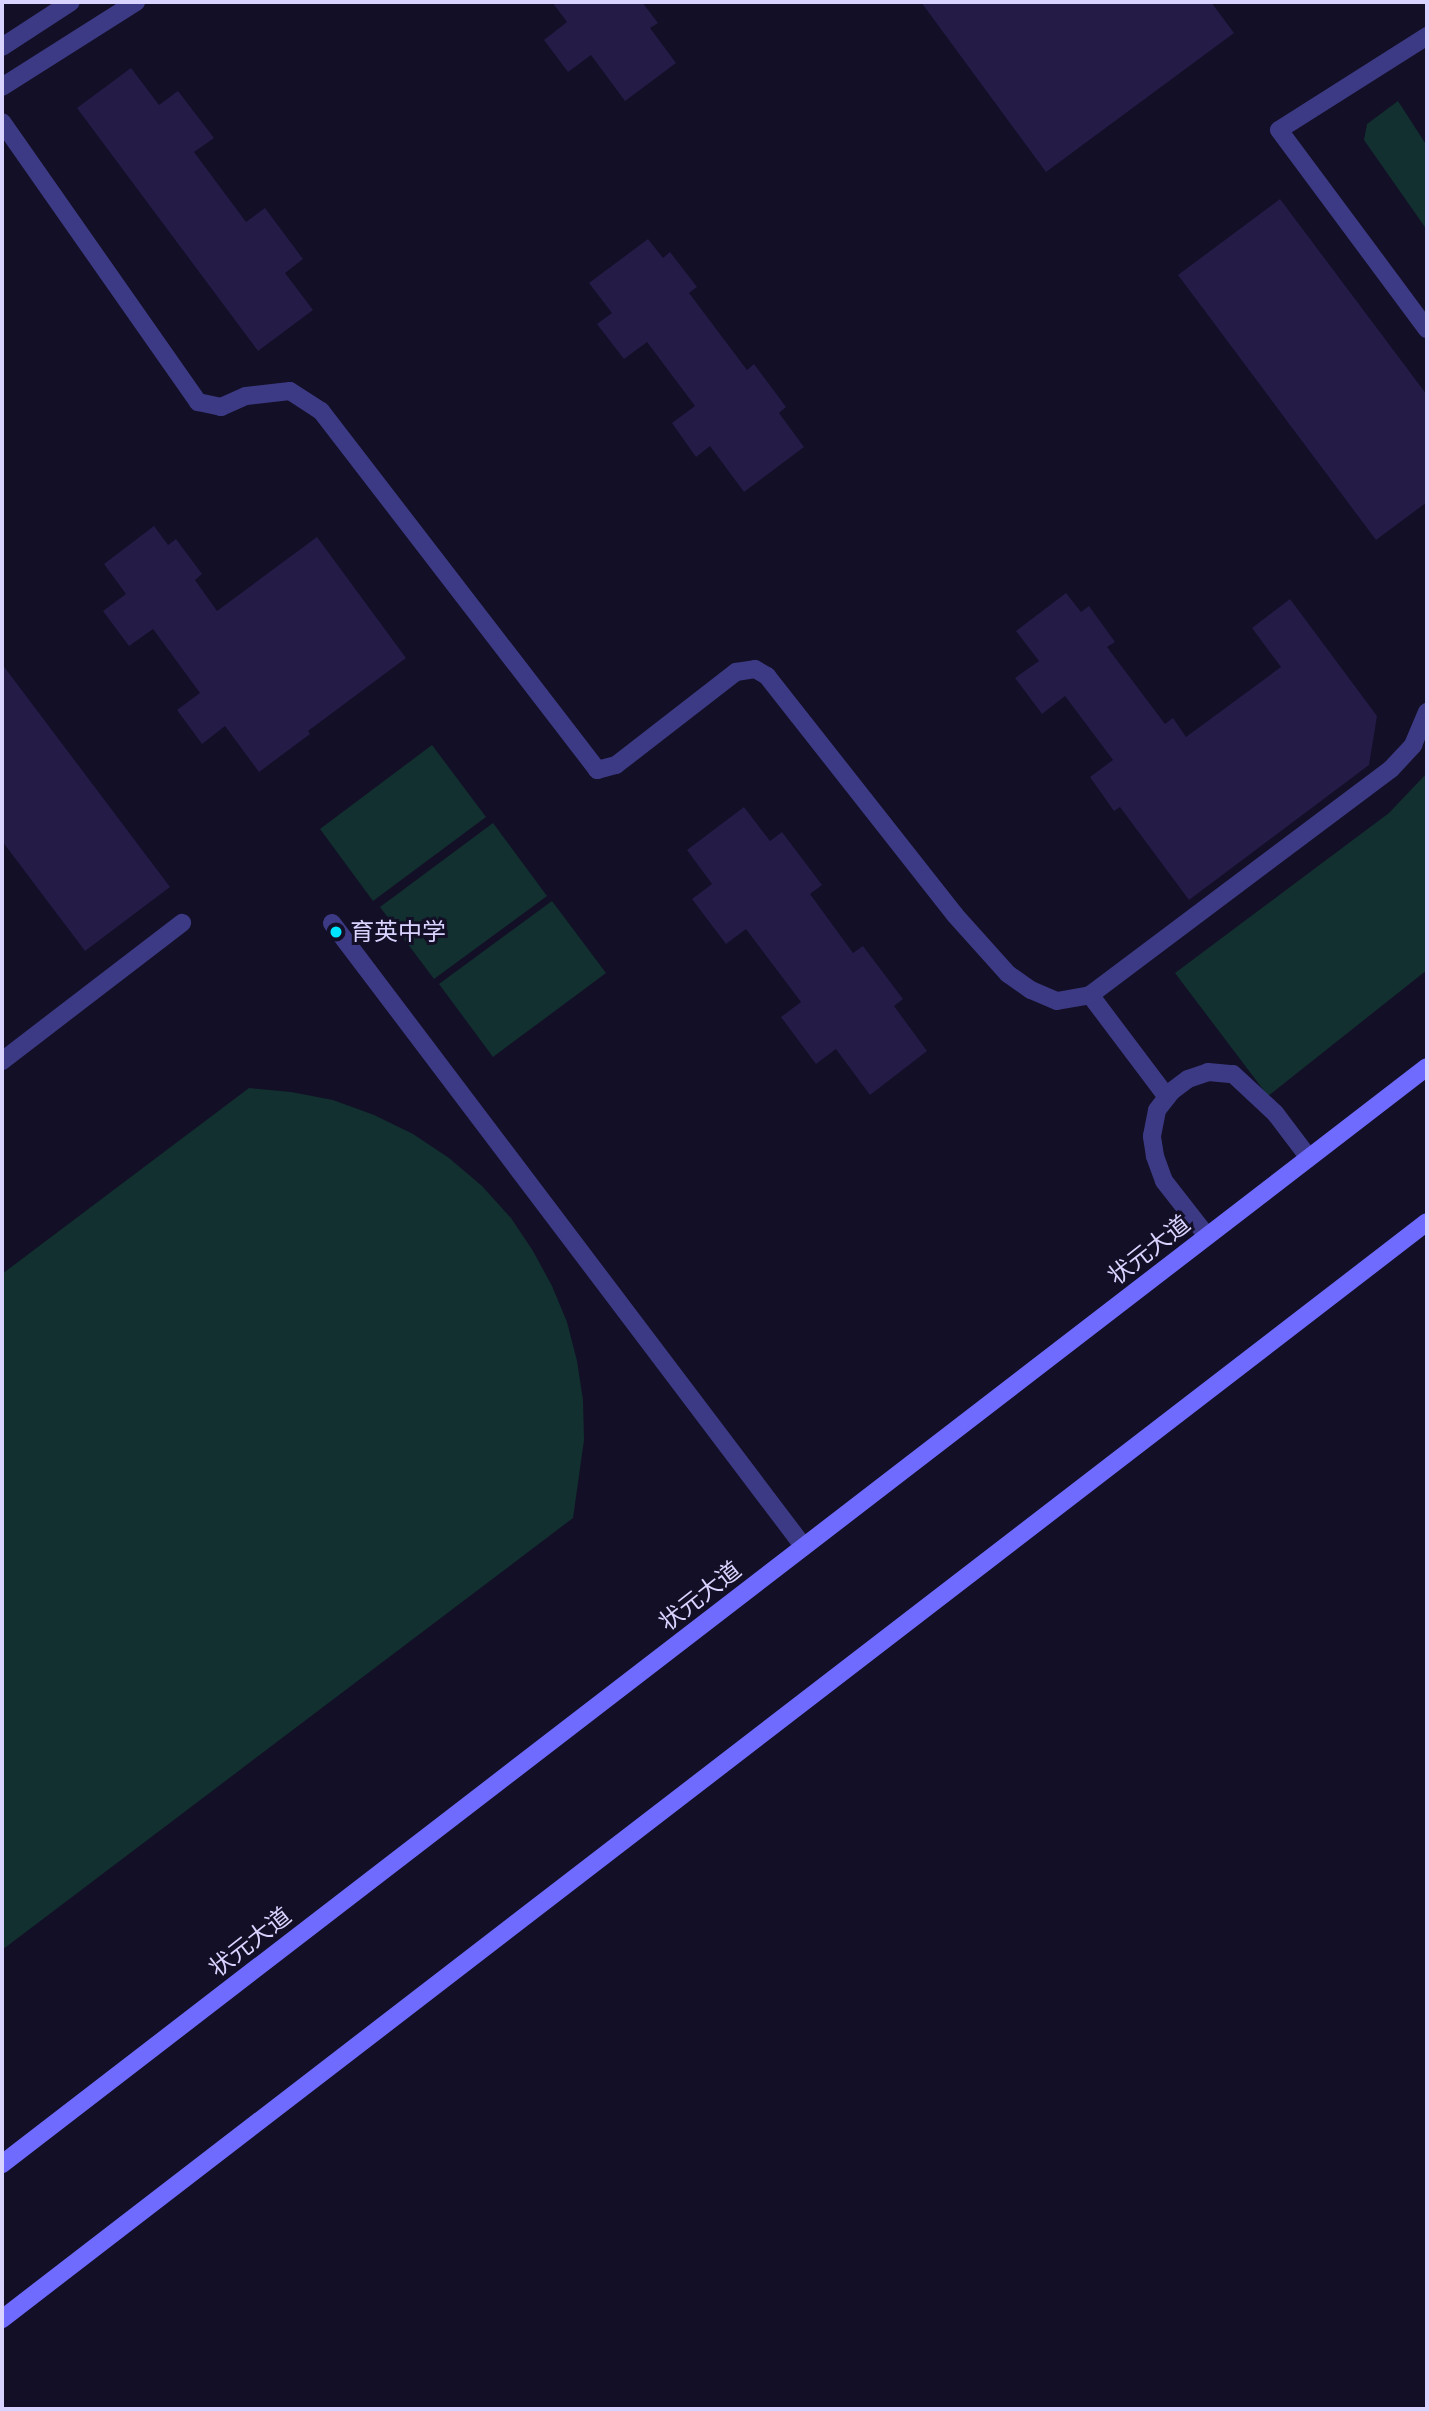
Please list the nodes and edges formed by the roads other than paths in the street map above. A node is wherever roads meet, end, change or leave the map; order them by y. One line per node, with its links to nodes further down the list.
1 (71, 2): 4 (street)
2 (136, 2): 5 (street)
3 (1427, 36): 7 (street)
4 (2, 47)
5 (2, 86)
6 (2, 122): 11 (street)
7 (1427, 329)
8 (1427, 712): 11 (street)
9 (182, 923): 12 (street)
10 (332, 923): 18 (street)
11 (1090, 995): 14 (street)
12 (2, 1061)
13 (1427, 1067): 15 (main road, 状元大道)
14 (1167, 1097): 15 (street); 17 (street)
15 (1309, 1158): 17 (main road, 状元大道)
16 (1427, 1222): 20 (main road)
17 (1207, 1236): 18 (main road, 状元大道)
18 (804, 1546): 19 (main road, 状元大道)
19 (2, 2164)
20 (2, 2319)

